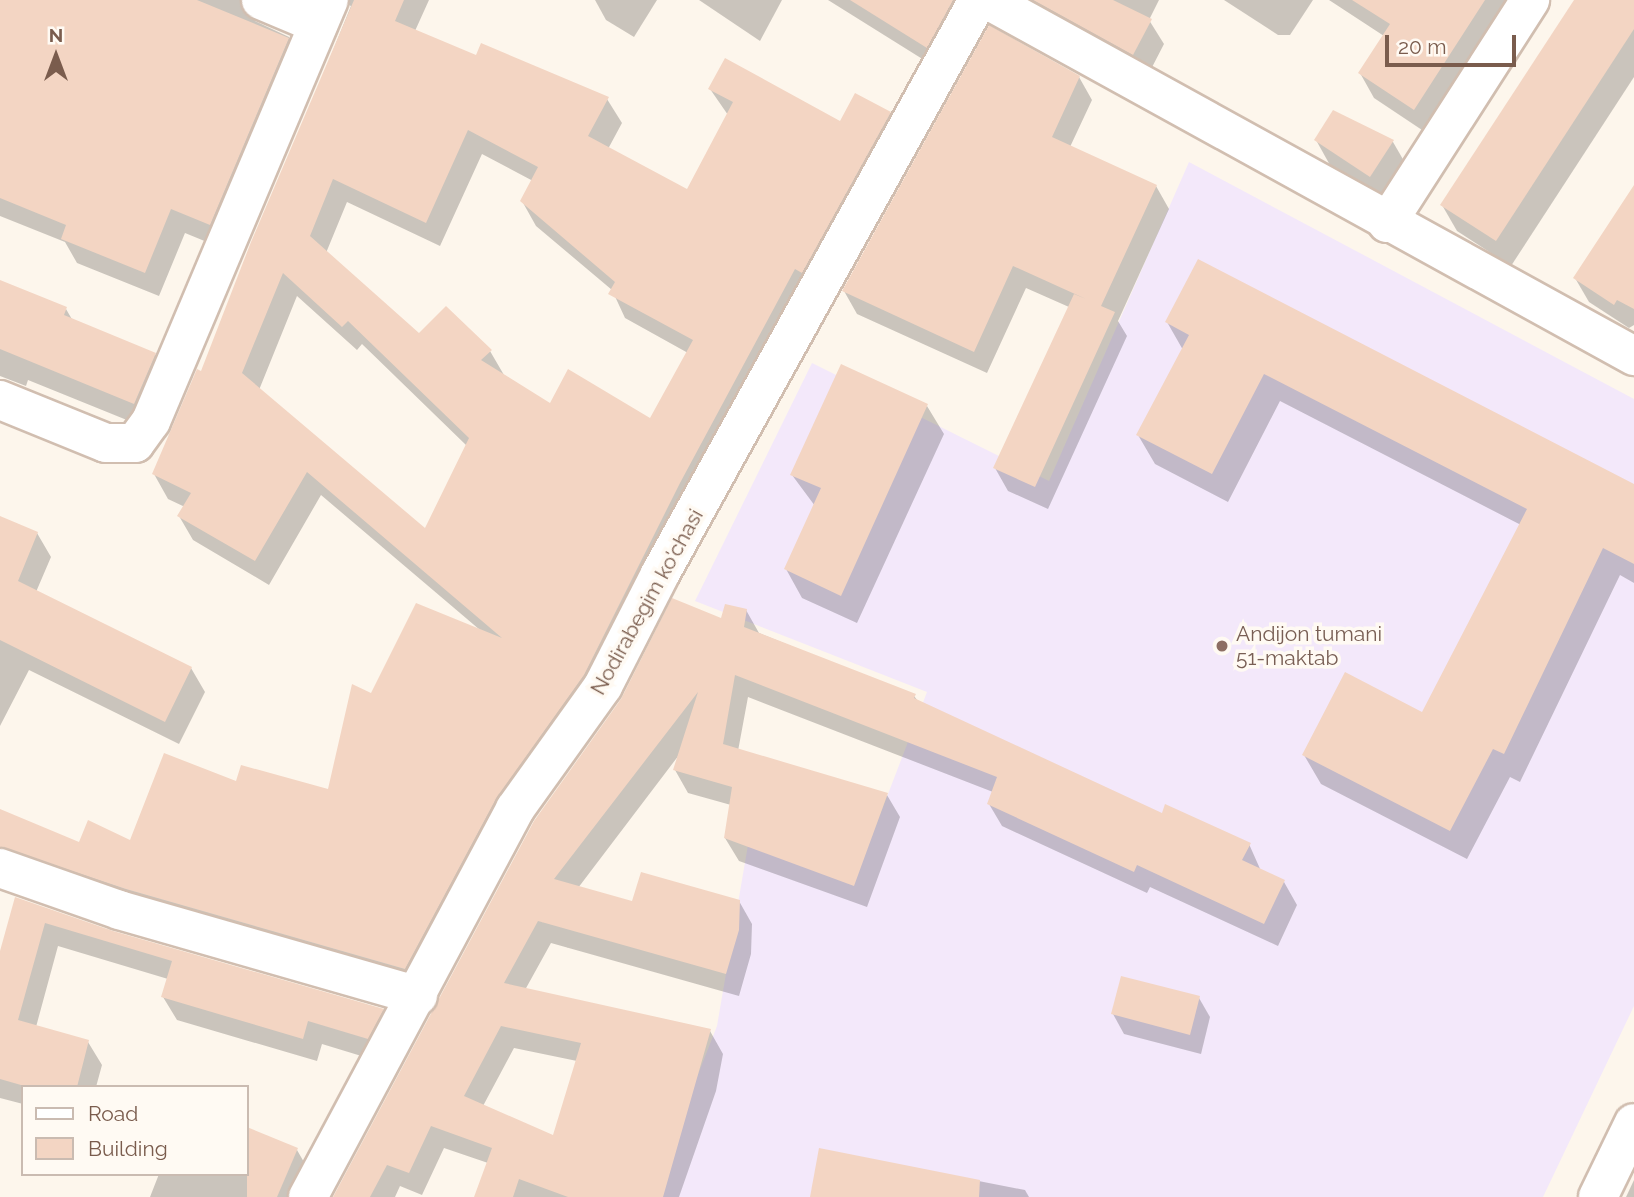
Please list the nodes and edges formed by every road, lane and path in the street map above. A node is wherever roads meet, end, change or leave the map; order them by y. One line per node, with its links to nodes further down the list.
1 (261, 0): 5 (lane)
2 (978, 0): 10 (lane, Nodirabegim ko'chasi)
3 (988, 0): 6 (lane)
4 (1530, 0): 6 (lane)
5 (324, 12): 8 (lane)
6 (1387, 223): 7 (lane)
7 (1634, 356)
8 (0, 400)
9 (0, 868): 10 (lane)
10 (418, 996): 12 (lane, Nodirabegim ko'chasi)
11 (1634, 1123): 13 (lane)
12 (308, 1197)
13 (1598, 1197)

